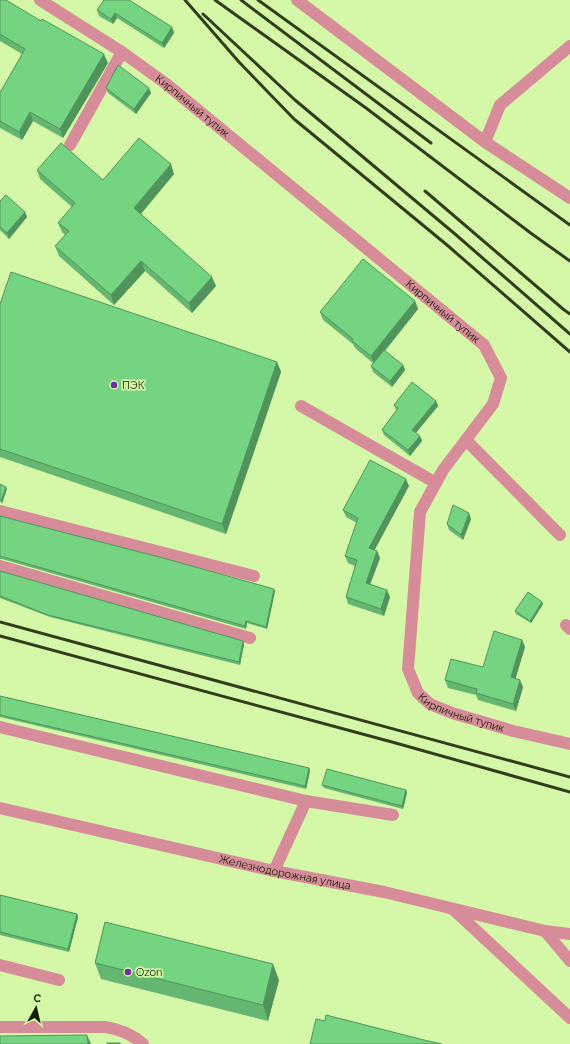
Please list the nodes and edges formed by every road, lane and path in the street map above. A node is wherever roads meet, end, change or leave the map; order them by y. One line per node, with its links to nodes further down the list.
1 (40, 0): 4 (street, Кирпичный тупик)
2 (296, 0): 5 (street)
3 (570, 46): 5 (street)
4 (122, 52): 6 (street); 9 (street, Кирпичный тупик)
5 (485, 142): 7 (street)
6 (70, 145)
7 (570, 198)
8 (301, 406): 10 (street)
9 (466, 440): 10 (street, Кирпичный тупик); 12 (street)
10 (436, 483): 17 (street, Кирпичный тупик)
11 (0, 511): 14 (street)
12 (560, 535)
13 (0, 566): 15 (street)
14 (254, 576)
15 (250, 638)
16 (0, 727): 18 (street)
17 (570, 744)
18 (306, 801): 20 (street); 21 (street)
19 (0, 808): 21 (street, Железнодорожная улица)
20 (393, 816)
21 (274, 871): 22 (street, Железнодорожная улица)
22 (453, 909): 23 (street, Железнодорожная улица); 28 (street)
23 (545, 931): 24 (street, Железнодорожная улица); 25 (street)
24 (570, 934)
25 (570, 961)
26 (0, 965): 27 (street)
27 (59, 980)
28 (570, 1018)
29 (0, 1027): 30 (street)
30 (144, 1044)

